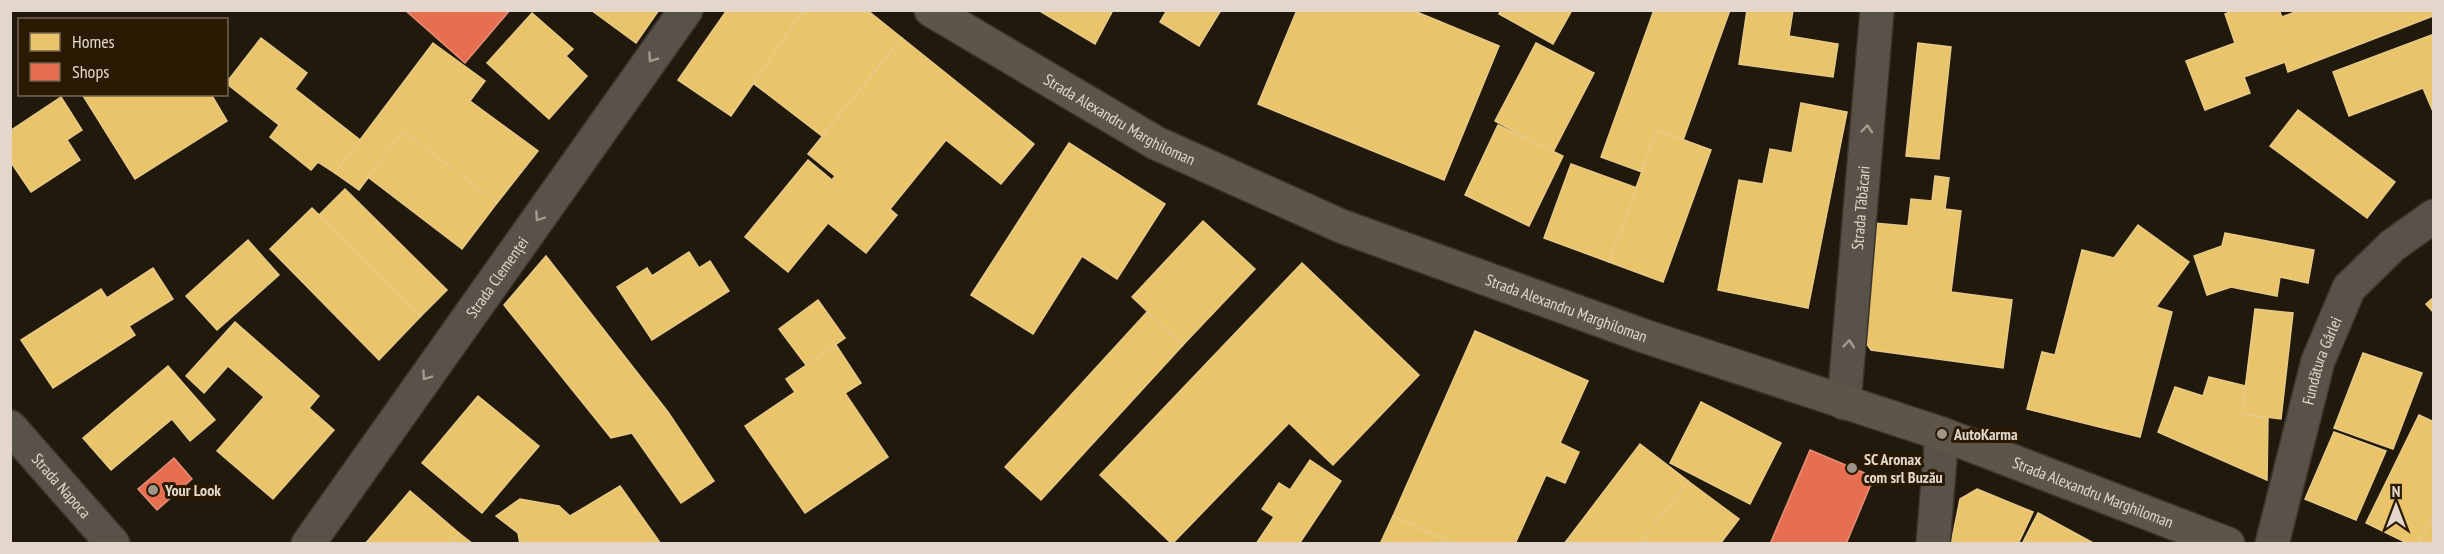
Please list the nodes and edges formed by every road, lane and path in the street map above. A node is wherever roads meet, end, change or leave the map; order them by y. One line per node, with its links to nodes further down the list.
1 (686, 10): 9 (street, Strada Clemenței, one-way to 9)
2 (932, 10): 5 (main road, Strada Alexandru Marghiloman)
3 (1877, 10): 5 (street, Strada Tăbăcari, one-way to 3)
4 (2433, 216): 12 (street, Fundătura Gârlei)
5 (1844, 403): 7 (main road, Strada Alexandru Marghiloman)
6 (10, 427): 8 (street, Strada Napoca)
7 (1942, 434): 10 (street); 11 (main road, Strada Alexandru Marghiloman)
8 (113, 543)
9 (308, 543)
10 (1933, 543)
11 (2228, 543)
12 (2272, 543)

